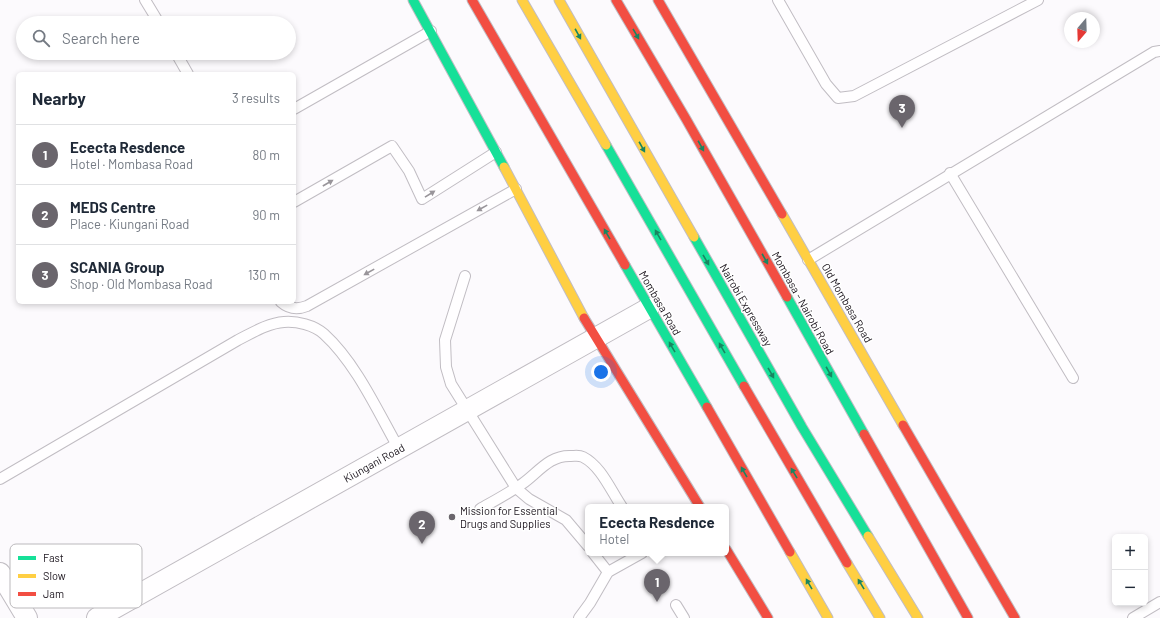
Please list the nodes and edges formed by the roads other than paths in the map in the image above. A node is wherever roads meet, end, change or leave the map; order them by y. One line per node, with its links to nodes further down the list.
1 (145, 0): 10 (lane)
2 (413, 0): 11 (main road)
3 (472, 0): 23 (main road, Mombasa Road, one-way to 3)
4 (522, 0): 51 (main road, one-way to 4)
5 (559, 0): 52 (main road, Nairobi Expressway, one-way to 52)
6 (616, 0): 53 (main road, Mombasa - Nairobi Road, one-way to 53)
7 (658, 0): 20 (main road, Old Mombasa Road)
8 (778, 0): 9 (lane)
9 (1038, 0)
10 (154, 16)
11 (431, 31): 15 (lane); 16 (main road)
12 (1160, 52): 17 (lane)
13 (180, 60): 14 (lane)
14 (187, 72)
15 (296, 108)
16 (496, 152): 18 (main road); 19 (lane, one-way to 16)
17 (950, 173): 20 (lane); 25 (lane)
18 (516, 189): 22 (lane, one-way to 22); 24 (main road)
19 (296, 201)
20 (808, 260): 54 (main road, Old Mombasa Road)
21 (465, 276): 26 (lane)
22 (283, 304)
23 (649, 308): 24 (street, Kiungani Road); 50 (main road, Mombasa Road, one-way to 23)
24 (595, 338): 26 (street, Kiungani Road); 31 (main road)
25 (1073, 378)
26 (468, 411): 27 (street, Kiungani Road); 29 (lane)
27 (399, 449): 28 (lane); 40 (street, Kiungani Road)
28 (0, 479)
29 (516, 488): 30 (lane); 32 (lane); 33 (lane)
30 (620, 504)
31 (698, 504)
32 (480, 509)
33 (585, 542)
34 (729, 554): 49 (main road)
35 (595, 556): 37 (lane)
36 (637, 556): 37 (lane)
37 (608, 572): 47 (lane)
38 (0, 573): 39 (street)
39 (10, 590)
40 (142, 593)
41 (1160, 602): 55 (lane)
42 (676, 605): 48 (lane)
43 (21, 608): 45 (street)
44 (115, 608): 46 (street, Kiungani Road)
45 (27, 618)
46 (97, 618)
47 (579, 618)
48 (684, 618)
49 (768, 618)
50 (828, 618)
51 (880, 618)
52 (918, 618)
53 (968, 618)
54 (1015, 618)
55 (1133, 618)

